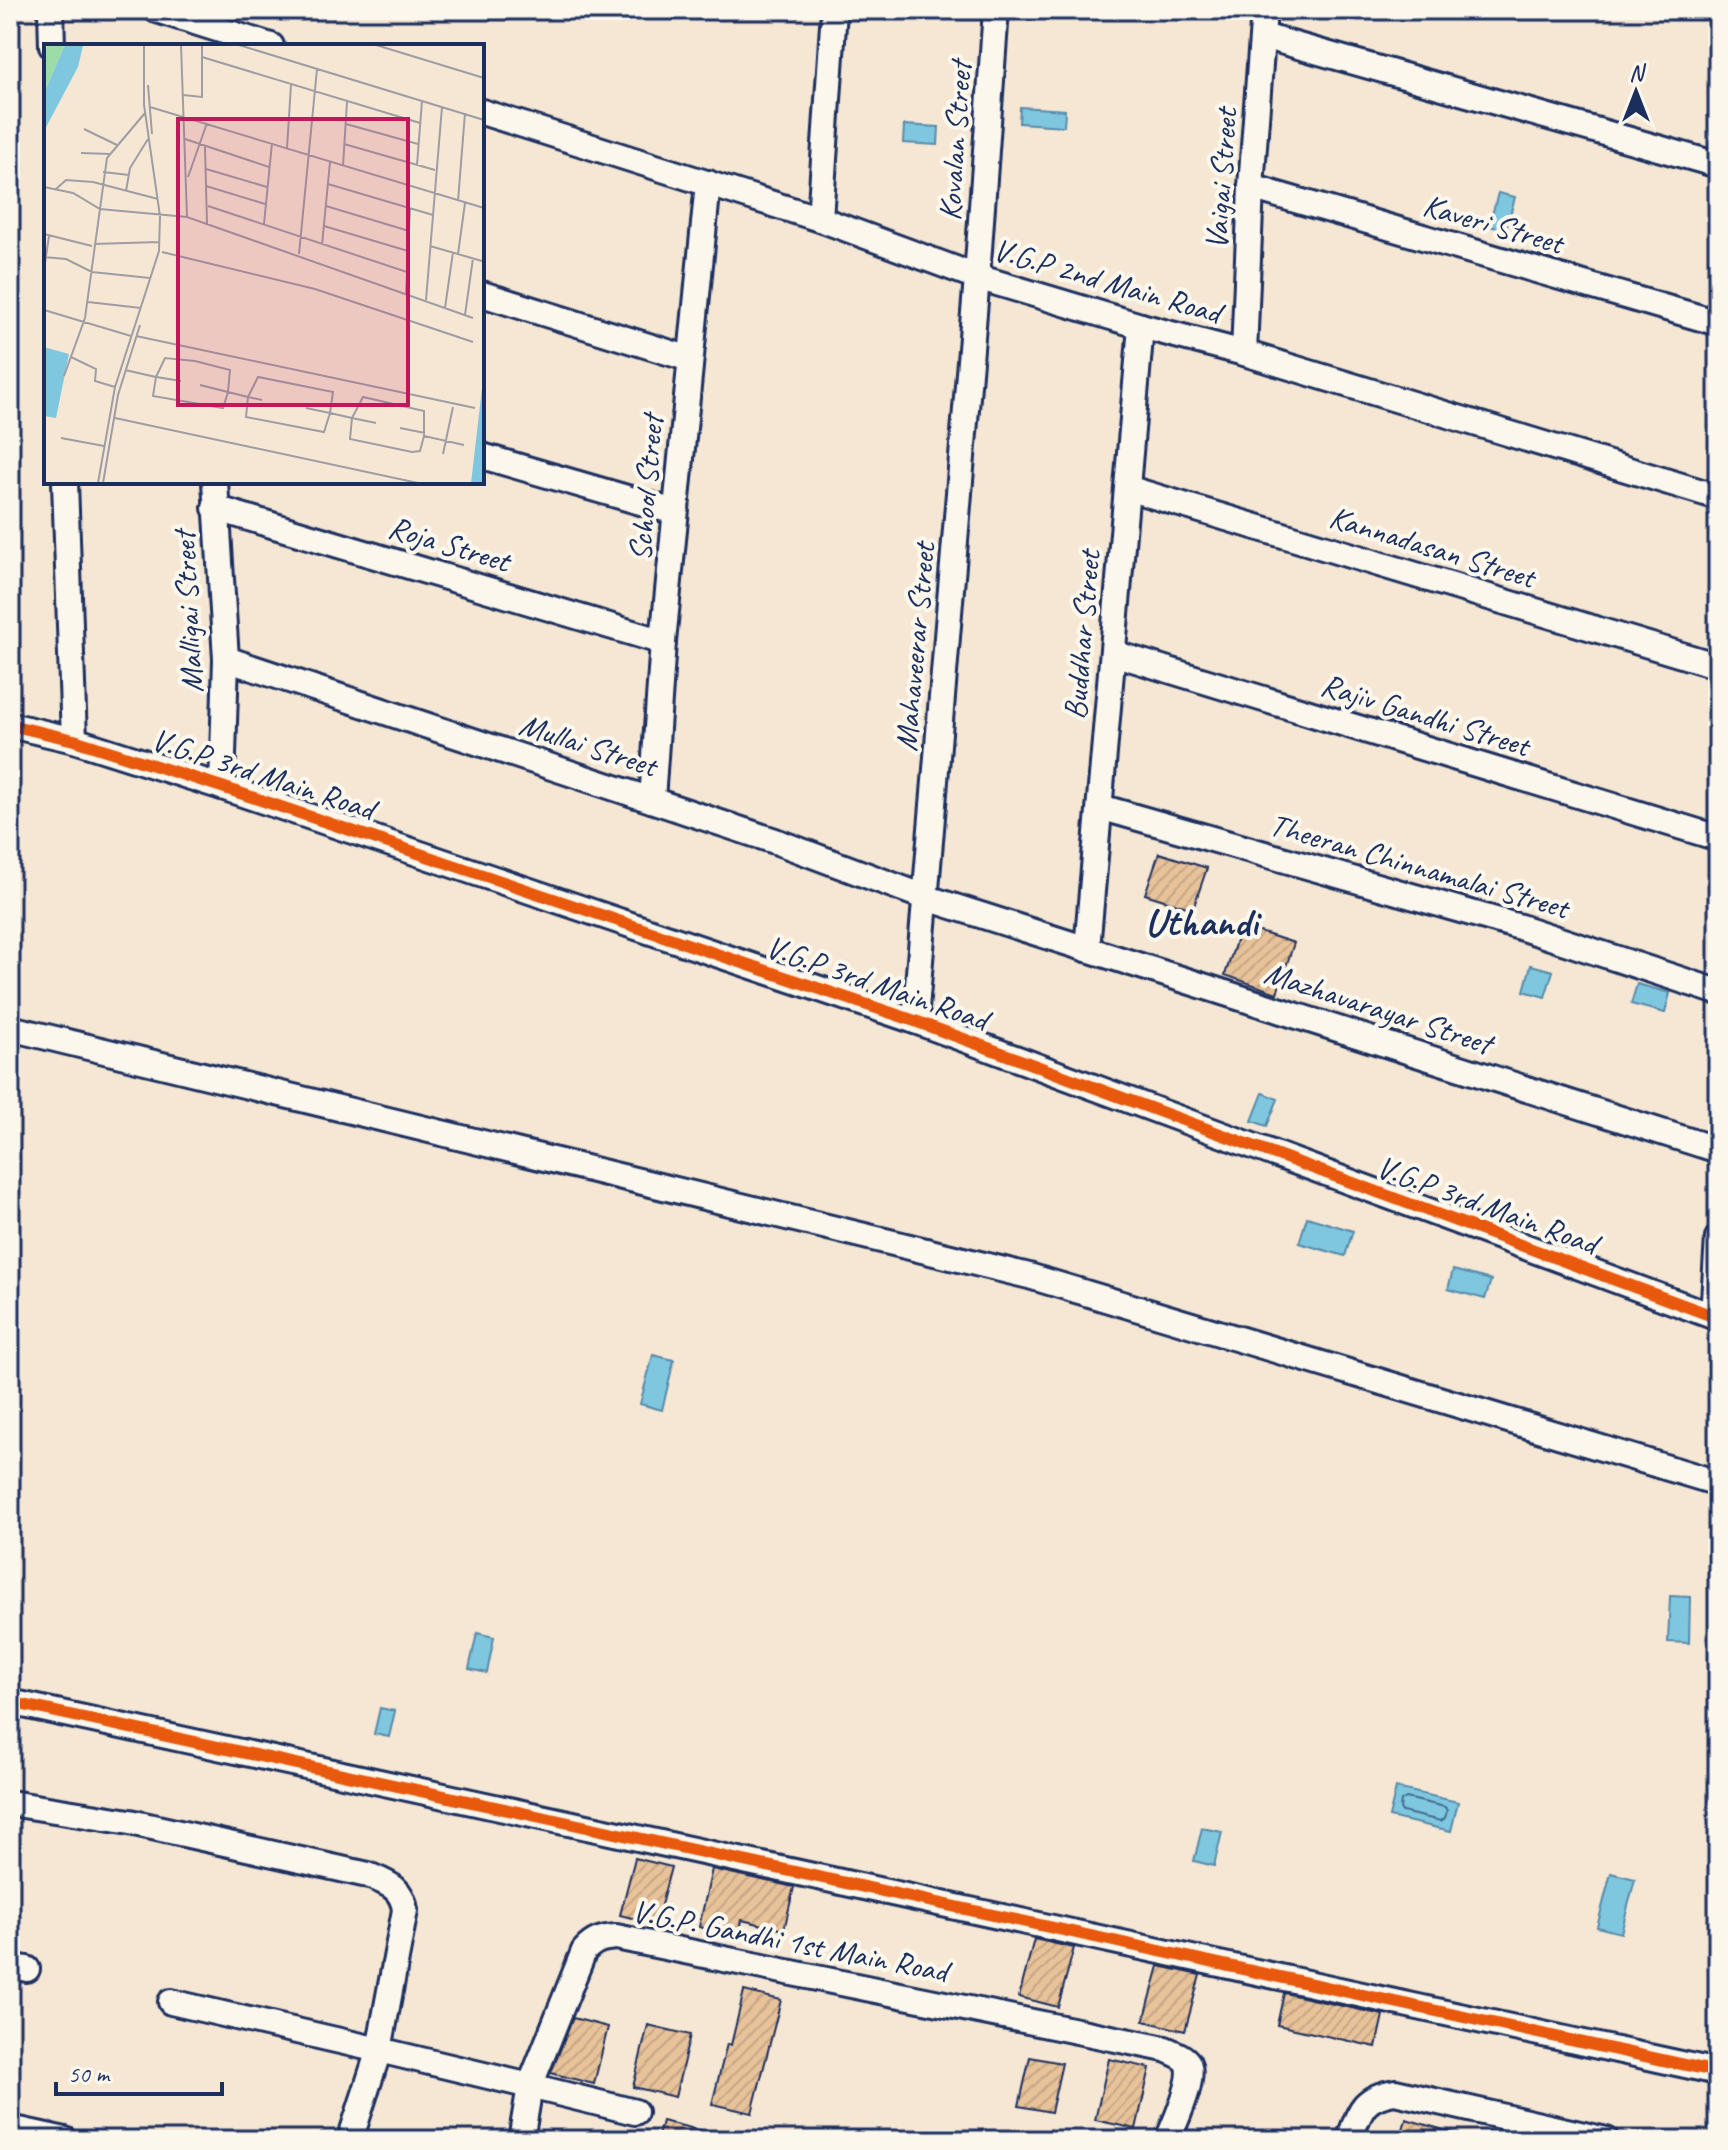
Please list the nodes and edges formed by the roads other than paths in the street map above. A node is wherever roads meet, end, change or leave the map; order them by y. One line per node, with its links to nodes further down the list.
1 (51, 10): 8 (street)
2 (157, 10): 7 (street)
3 (834, 10): 14 (street)
4 (996, 10): 15 (street, Kovalan Street)
5 (1264, 10): 6 (street, Vaigai Street)
6 (1263, 36): 11 (street); 13 (street, Vaigai Street)
7 (218, 38): 9 (street)
8 (52, 44)
9 (258, 44)
10 (484, 113): 12 (street, V.G.P 2nd Main Road)
11 (1718, 165)
12 (708, 183): 14 (street, V.G.P 2nd Main Road); 20 (street, School Street)
13 (1251, 187): 17 (street, Kaveri Street); 19 (street, Vaigai Street)
14 (820, 219): 15 (street, V.G.P 2nd Main Road)
15 (977, 277): 18 (street, V.G.P 2nd Main Road); 38 (street, Mahaveerar Street)
16 (484, 295): 20 (street)
17 (1718, 323)
18 (1141, 326): 19 (street, V.G.P 2nd Main Road); 24 (street, Buddhar Street)
19 (1244, 353): 25 (street, V.G.P 2nd Main Road)
20 (690, 359): 27 (street, School Street)
21 (484, 457): 27 (street)
22 (65, 484): 33 (street)
23 (215, 484): 26 (street, Malligai Street)
24 (1127, 488): 29 (street, Buddhar Street); 31 (street, Kannadasan Street)
25 (1718, 497)
26 (215, 508): 28 (street, Roja Street); 30 (street, Malligai Street)
27 (675, 512): 28 (street, School Street)
28 (663, 642): 35 (street, School Street)
29 (1113, 653): 36 (street, Buddhar Street); 37 (street, Rajiv Gandhi Street)
30 (226, 659): 34 (street, Malligai Street); 35 (street, Mullai Street)
31 (1718, 666)
32 (10, 725): 33 (street, V.G.P 3rd Main Road)
33 (74, 740): 34 (street, V.G.P 3rd Main Road)
34 (222, 787): 41 (street, V.G.P 3rd Main Road)
35 (652, 800): 38 (street, Mullai Street)
36 (1100, 807): 39 (street, Buddhar Street); 40 (street, Theeran Chinnamalai Street)
37 (1718, 838)
38 (927, 898): 39 (street, Mazhavarayar Street); 41 (street, Mahaveerar Street)
39 (1087, 949): 43 (street, Mazhavarayar Street)
40 (1718, 992)
41 (915, 1021): 45 (street, V.G.P 3rd Main Road)
42 (10, 1028): 46 (street)
43 (1718, 1150)
44 (1718, 1238): 45 (street)
45 (1715, 1317)
46 (1718, 1483)
47 (10, 1702): 51 (street)
48 (10, 1803): 50 (street)
49 (171, 2002): 50 (street)
50 (379, 2050): 52 (street); 56 (street)
51 (1718, 2072)
52 (530, 2086): 53 (street); 57 (street); 58 (street, V.G.P. Gandhi 1st Main Road)
53 (635, 2112)
54 (10, 2128): 55 (street)
55 (65, 2140)
56 (350, 2140)
57 (521, 2140)
58 (1168, 2140)
59 (1349, 2140): 60 (street)
60 (1606, 2140)

